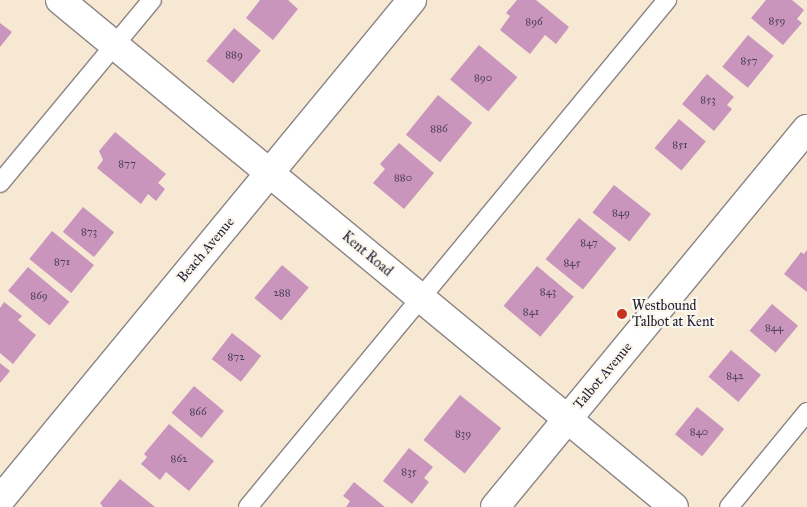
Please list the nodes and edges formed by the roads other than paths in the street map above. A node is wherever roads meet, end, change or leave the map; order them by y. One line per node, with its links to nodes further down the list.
1 (60, 0): 5 (street, Kent Road)
2 (152, 0): 5 (lane)
3 (412, 0): 7 (street, Beach Avenue)
4 (666, 0): 9 (lane)
5 (115, 44): 7 (street, Kent Road); 8 (lane)
6 (807, 129): 11 (street, Talbot Avenue)
7 (269, 173): 9 (street, Kent Road); 12 (street, Beach Avenue)
8 (0, 183)
9 (421, 298): 11 (street, Kent Road); 13 (lane)
10 (807, 412): 16 (lane)
11 (568, 419): 14 (street, Talbot Avenue); 15 (street, Kent Road)
12 (0, 500)
13 (248, 507)
14 (496, 507)
15 (674, 507)
16 (729, 507)

